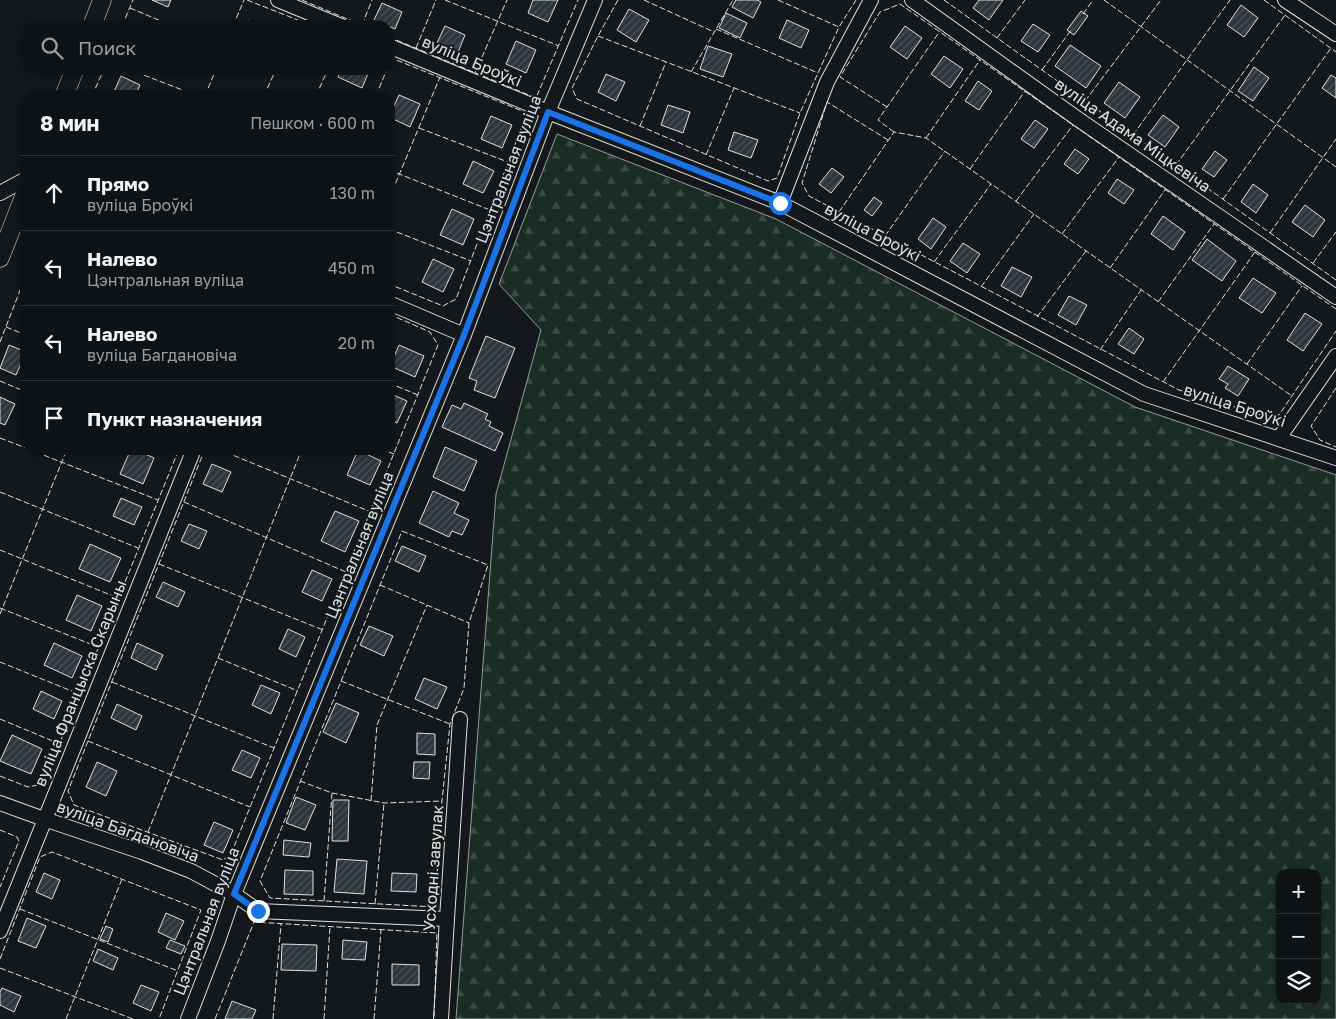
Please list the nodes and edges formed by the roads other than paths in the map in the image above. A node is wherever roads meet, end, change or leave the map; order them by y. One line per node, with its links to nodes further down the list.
1 (102, 0): 7 (main road)
2 (278, 0): 8 (street)
3 (595, 0): 13 (street, Цэнтральная вуліца)
4 (871, 0): 16 (street)
5 (912, 0): 19 (street, вуліца Адама Міцкевіча)
6 (1286, 0): 9 (street)
7 (94, 20)
8 (326, 20)
9 (1336, 34)
10 (395, 48): 13 (street, вуліца Броўкі)
11 (73, 75): 12 (main road)
12 (66, 90)
13 (548, 112): 16 (street, вуліца Броўкі); 21 (street, Цэнтральная вуліца)
14 (20, 182): 15 (street)
15 (0, 193)
16 (780, 203): 23 (street, вуліца Броўкі)
17 (20, 206): 18 (main road)
18 (0, 258)
19 (1336, 297)
20 (395, 306): 21 (street)
21 (464, 335): 29 (street, Цэнтральная вуліца)
22 (1336, 356): 23 (street)
23 (1279, 438): 25 (street, вуліца Броўкі)
24 (192, 455): 28 (street, вуліца Францыска Скарыны)
25 (1336, 458)
26 (460, 719): 30 (street, Усходні завулак)
27 (0, 803): 28 (street, вуліца Багдановіча)
28 (44, 820): 29 (street, вуліца Багдановіча); 31 (street, вуліца Францыска Скарыны)
29 (234, 894): 30 (street, вуліца Багдановіча); 32 (street, Цэнтральная вуліца)
30 (447, 919): 33 (street, Усходні завулак)
31 (0, 931)
32 (188, 1019)
33 (441, 1019)

